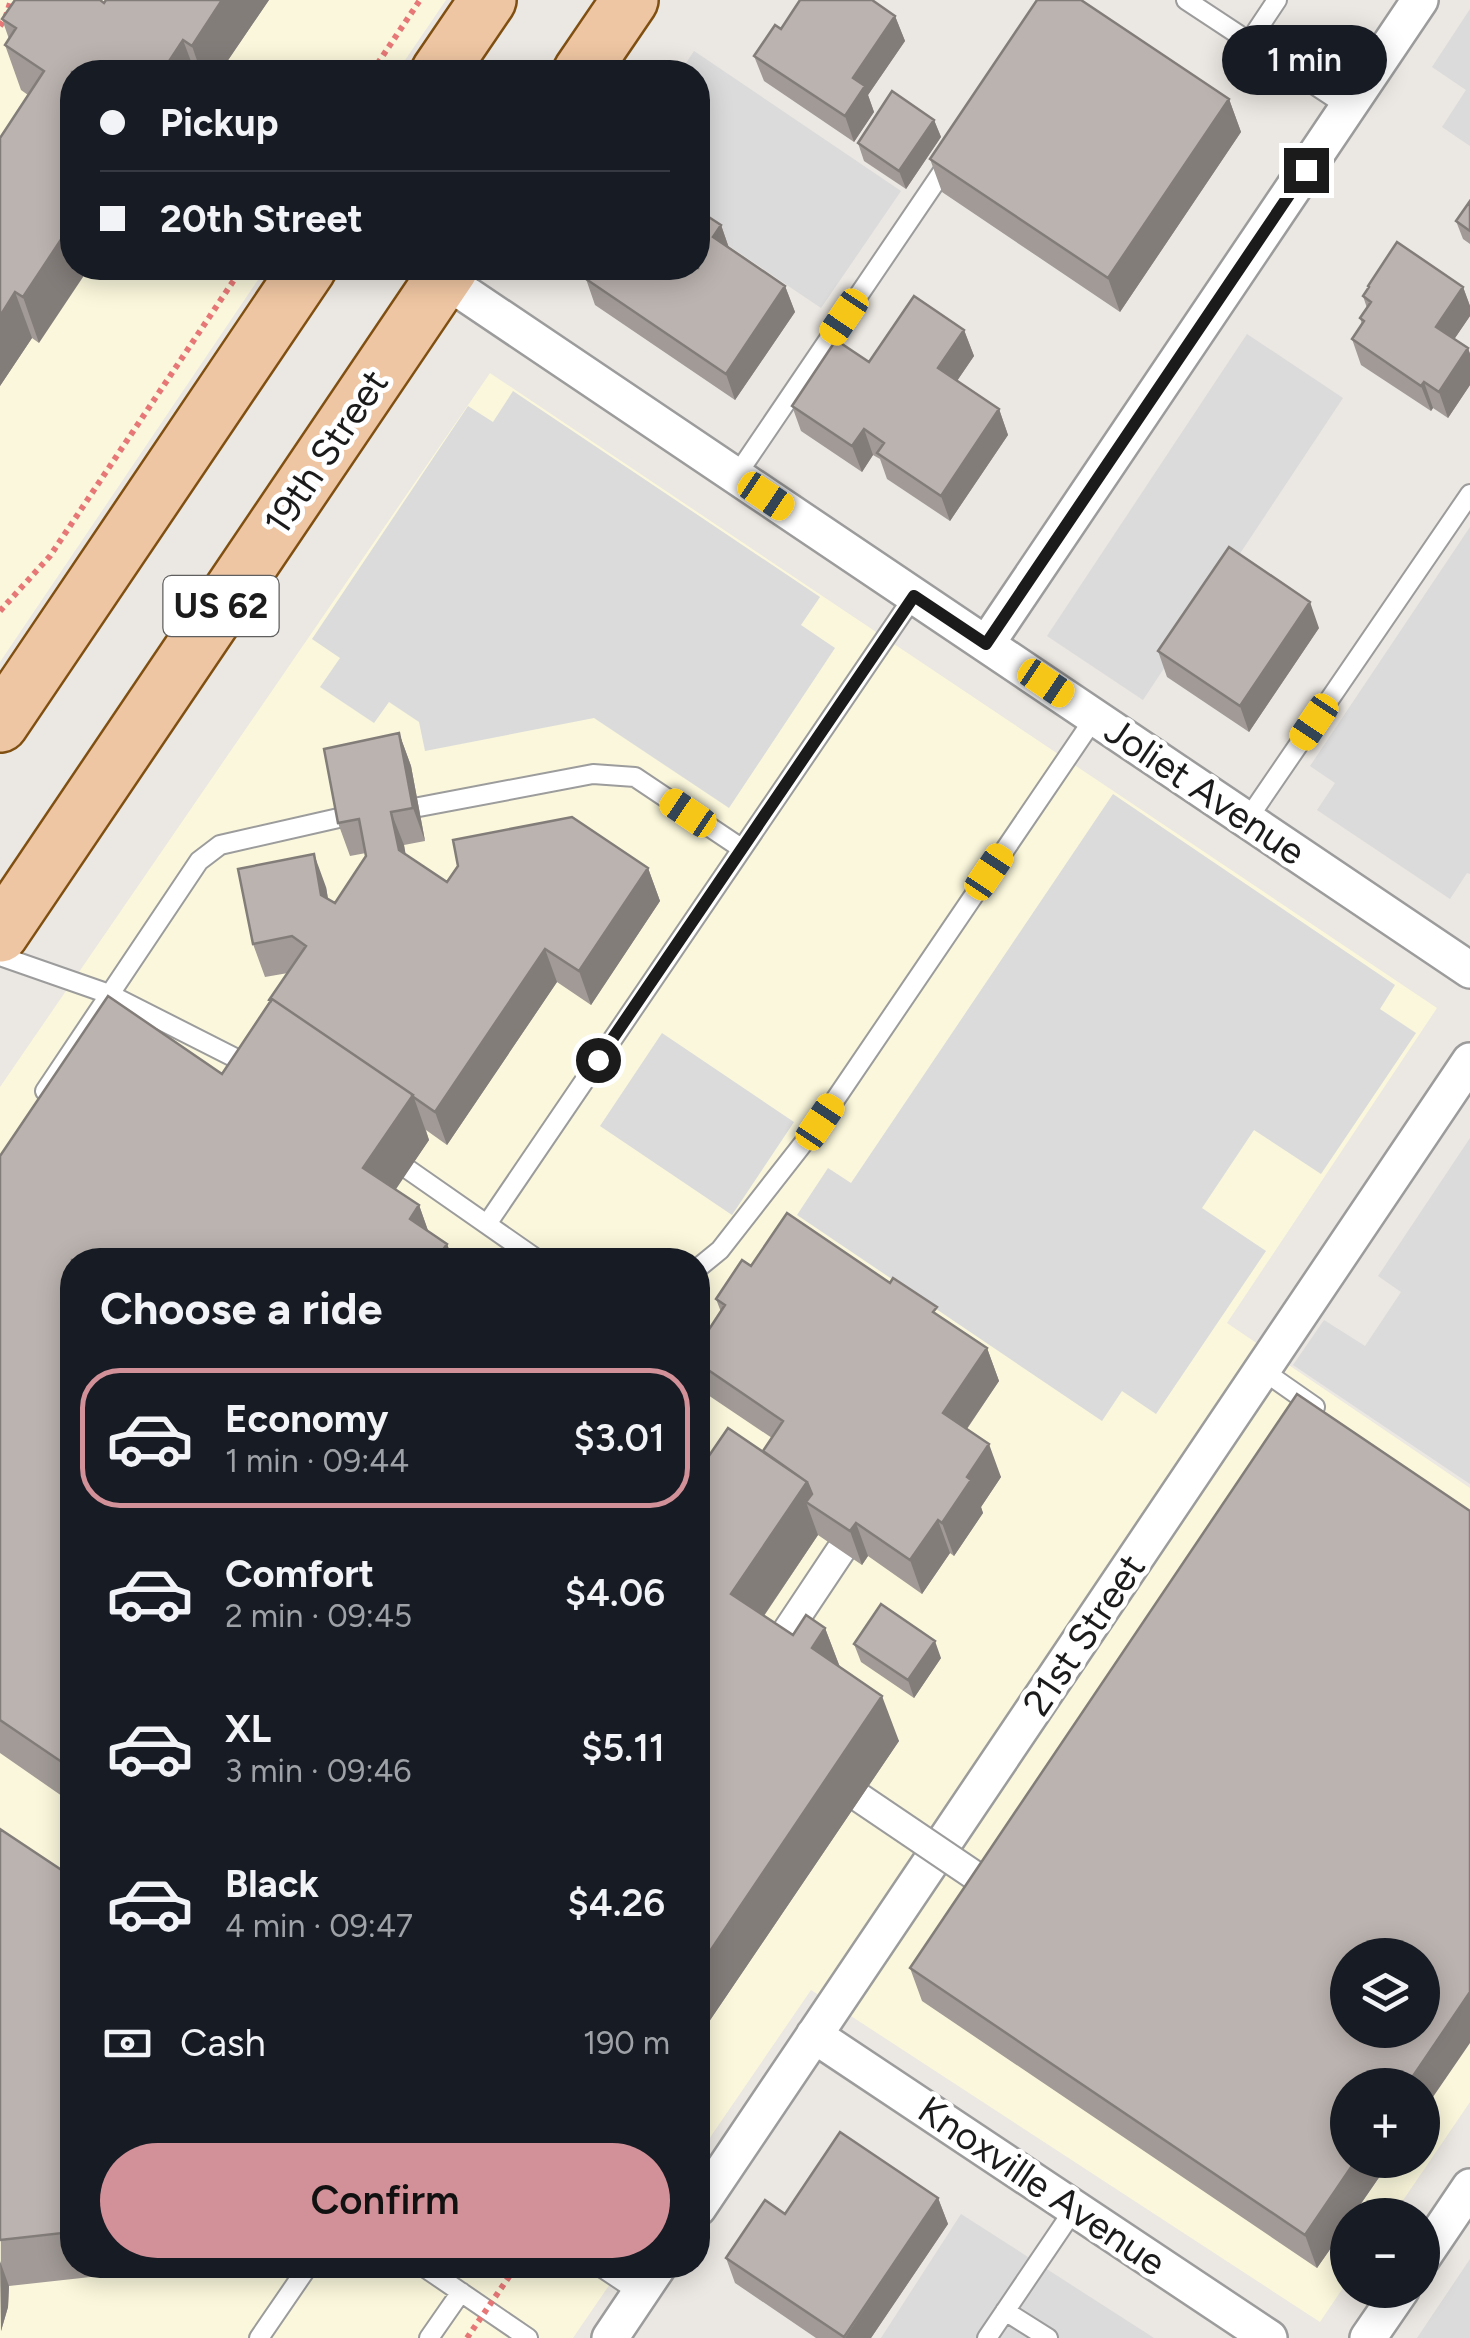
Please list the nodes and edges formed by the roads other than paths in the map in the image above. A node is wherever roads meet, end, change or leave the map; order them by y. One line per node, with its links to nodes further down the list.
1 (488, 0): 7 (main road)
2 (630, 0): 8 (main road)
3 (1186, 0): 6 (lane)
4 (1277, 0): 6 (lane)
5 (1420, 0): 9 (street)
6 (1248, 42): 9 (lane)
7 (447, 60)
8 (589, 60)
9 (1348, 108): 17 (street)
10 (959, 148): 14 (lane)
11 (300, 280): 18 (main road, US 62)
12 (441, 280): 26 (main road, 19th Street / US 62)
13 (456, 280): 14 (street, Joliet Avenue)
14 (736, 476): 16 (street, Joliet Avenue)
15 (1470, 494): 24 (lane)
16 (914, 596): 17 (street, Joliet Avenue); 25 (lane)
17 (986, 644): 19 (street, Joliet Avenue)
18 (40, 665): 20 (main road, US 62); 21 (main road)
19 (1095, 716): 24 (street, Joliet Avenue); 36 (lane)
20 (0, 724)
21 (0, 744)
22 (419, 807): 25 (lane)
23 (343, 818): 29 (lane)
24 (1247, 820): 28 (street, Joliet Avenue)
25 (741, 848): 34 (lane)
26 (0, 934)
27 (0, 956): 29 (lane)
28 (1470, 970)
29 (110, 994): 31 (lane); 32 (lane)
30 (1470, 1061): 37 (street, 21st Street)
31 (268, 1075)
32 (33, 1108)
33 (409, 1170): 34 (lane)
34 (487, 1224): 35 (lane)
35 (521, 1248)
36 (710, 1258)
37 (1262, 1370): 38 (lane); 43 (street, 21st Street)
38 (1326, 1415)
39 (841, 1550): 40 (street)
40 (771, 1654)
41 (860, 1798): 42 (street, bridge)
42 (996, 1890)
43 (814, 2035): 45 (street, 21st Street); 46 (street, Knoxville Avenue)
44 (1470, 2187): 47 (street)
45 (710, 2190)
46 (1075, 2208): 53 (lane); 60 (street, Knoxville Avenue)
47 (1440, 2231)
48 (300, 2278): 54 (lane)
49 (440, 2278): 51 (lane)
50 (650, 2279): 57 (street)
51 (461, 2292): 55 (lane); 56 (lane)
52 (1389, 2308): 61 (street)
53 (1005, 2311): 58 (lane); 59 (lane)
54 (259, 2338)
55 (429, 2338)
56 (528, 2338)
57 (610, 2338)
58 (987, 2338)
59 (1048, 2338)
60 (1269, 2338)
61 (1368, 2338)

